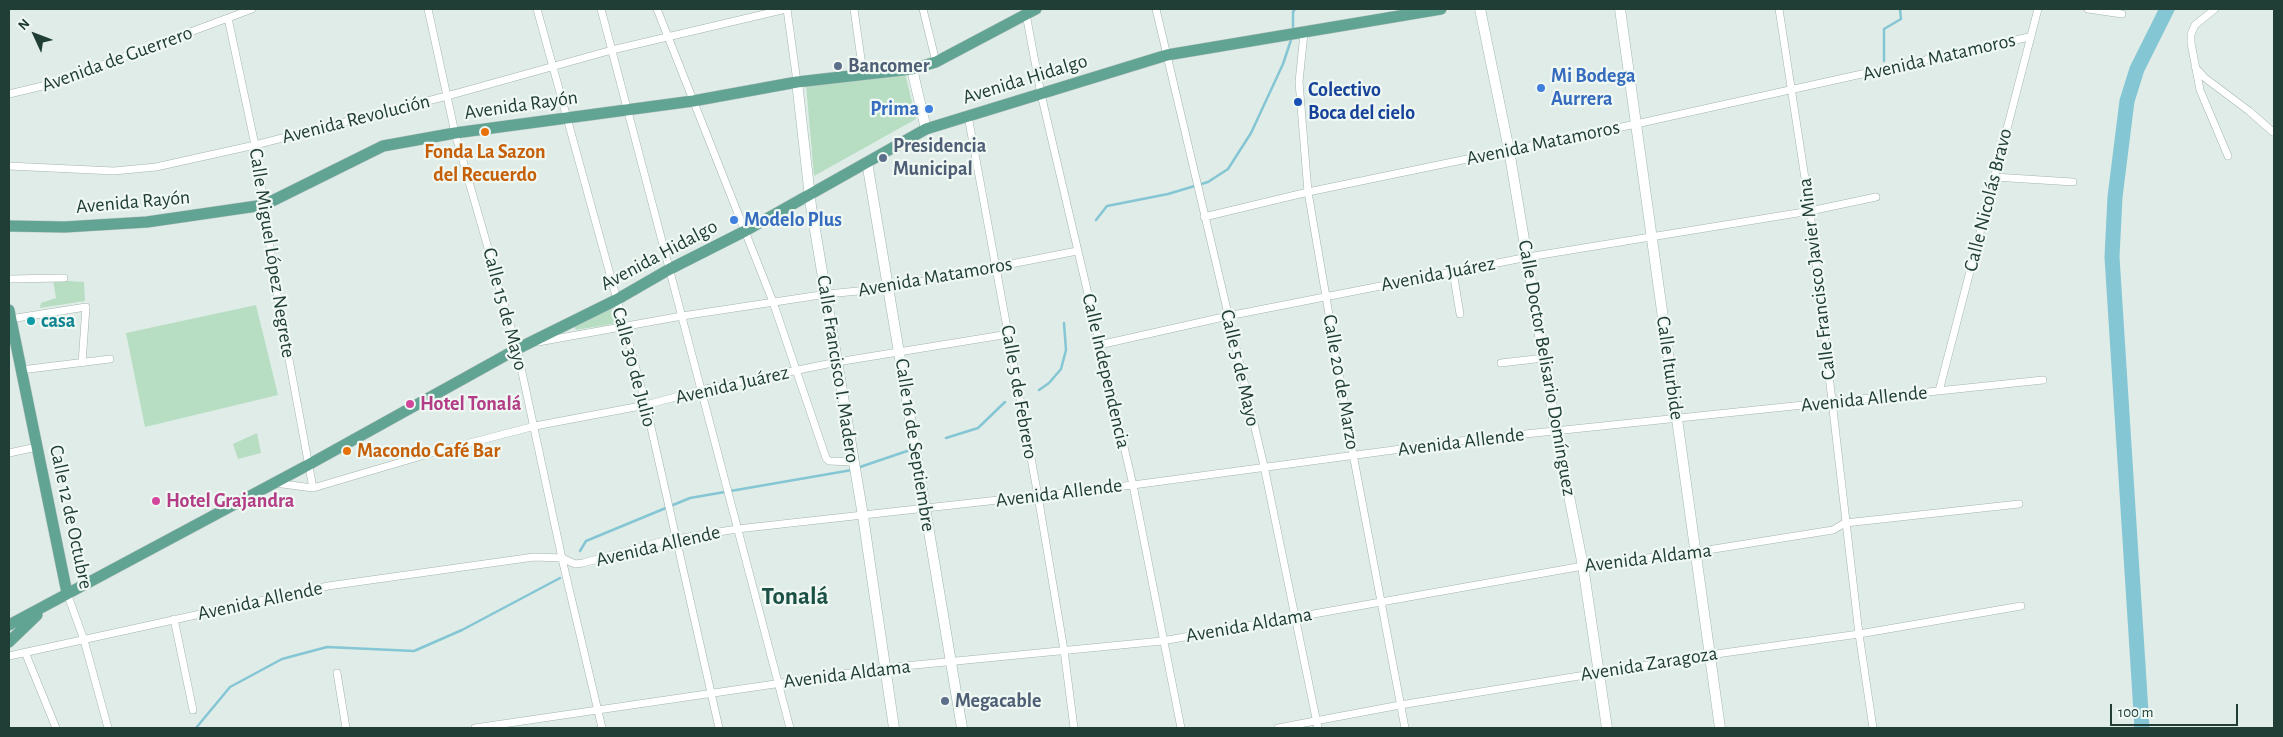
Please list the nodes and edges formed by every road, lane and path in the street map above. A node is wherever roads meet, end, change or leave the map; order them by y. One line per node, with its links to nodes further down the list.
1 (252, 9): 19 (street, Avenida de Guerrero)
2 (428, 9): 34 (street, Calle 15 de Mayo)
3 (537, 9): 26 (street, Calle 30 de Julio)
4 (601, 9): 23 (street)
5 (657, 9): 21 (street)
6 (786, 9): 21 (street, Avenida Revolución); 30 (street, Calle Francisco I. Madero)
7 (854, 9): 29 (street)
8 (922, 9): 25 (street)
9 (1156, 9): 24 (street, Calle 5 de Mayo)
10 (1441, 9): 20 (main road, Avenida Hidalgo)
11 (1480, 9): 44 (street, Calle Doctor Belisario Domínguez)
12 (1620, 9): 39 (street, Calle Iturbide)
13 (1779, 9): 31 (street, Calle Francisco Javier Mina)
14 (2038, 9): 22 (street, Calle Nicolás Bravo)
15 (2088, 9): 18 (street)
16 (2215, 9): 27 (street)
17 (1031, 11): 25 (main road, Avenida Rayón); 33 (street, Calle Independencia)
18 (2122, 14)
19 (228, 18): 32 (street, Avenida de Guerrero); 43 (street, Calle Miguel López Negrete)
20 (1303, 33): 24 (main road, Avenida Hidalgo); 50 (street, Calle 20 de Marzo)
21 (668, 37): 23 (street, Avenida Revolución); 35 (street)
22 (2029, 37): 31 (street, Avenida Matamoros); 48 (street, Calle Nicolás Bravo)
23 (612, 50): 26 (street, Avenida Revolución); 36 (street)
24 (1167, 55): 33 (main road, Avenida Hidalgo); 55 (street, Calle 5 de Mayo)
25 (936, 62): 28 (main road, Avenida Rayón)
26 (551, 66): 34 (street, Avenida Revolución); 38 (street, Calle 30 de Julio)
27 (2195, 67): 41 (street); 45 (street)
28 (912, 69): 29 (main road, Avenida Rayón); 40 (street)
29 (863, 73): 30 (main road, Avenida Rayón)
30 (797, 82): 35 (main road, Avenida Rayón); 51 (street, Calle Francisco I. Madero)
31 (1792, 90): 39 (street, Avenida Matamoros); 54 (street, Calle Francisco Javier Mina)
32 (9, 94)
33 (1041, 94): 37 (main road, Avenida Hidalgo); 59 (street, Calle Independencia)
34 (447, 96): 42 (street, Calle 15 de Mayo); 43 (street, Avenida Revolución)
35 (692, 100): 36 (main road, Avenida Rayón); 57 (street)
36 (626, 110): 38 (main road, Avenida Rayón); 62 (street)
37 (968, 116): 40 (main road, Avenida Hidalgo); 61 (street, Calle 5 de Febrero)
38 (566, 117): 42 (main road, Avenida Rayón); 69 (street, Calle 30 de Julio)
39 (1636, 124): 44 (street, Avenida Matamoros); 58 (street, Calle Iturbide)
40 (926, 129): 46 (main road, Avenida Hidalgo)
41 (2273, 132)
42 (455, 133): 53 (main road, Avenida Rayón); 78 (street, Calle 15 de Mayo)
43 (255, 145): 47 (street, Avenida Revolución); 53 (street, Calle Miguel López Negrete)
44 (1509, 150): 50 (street, Avenida Matamoros); 60 (street, Calle Doctor Belisario Domínguez)
45 (2228, 156)
46 (867, 162): 51 (main road, Avenida Hidalgo); 66 (street, Calle 16 de Septiembre)
47 (9, 166)
48 (1994, 177): 49 (street); 89 (street, Calle Nicolás Bravo)
49 (2073, 182)
50 (1308, 192): 55 (street, Avenida Matamoros); 68 (street, Calle 20 de Marzo)
51 (810, 194): 57 (main road, Avenida Hidalgo); 67 (street, Calle Francisco I. Madero)
52 (1876, 196): 54 (street, Avenida Juárez)
53 (264, 205): 56 (main road, Avenida Rayón); 98 (street, Calle Miguel López Negrete)
54 (1810, 211): 58 (street, Avenida Juárez); 90 (street, Calle Francisco Javier Mina)
55 (1204, 217): 74 (street, Calle 5 de Mayo)
56 (9, 226)
57 (745, 230): 62 (main road, Avenida Hidalgo); 70 (street)
58 (1652, 236): 60 (street, Avenida Juárez); 92 (street, Calle Iturbide)
59 (1077, 251): 61 (street, Avenida Matamoros); 77 (street, Calle Independencia)
60 (1528, 257): 63 (street, Avenida Juárez); 80 (street, Calle Doctor Belisario Domínguez)
61 (997, 266): 66 (street, Avenida Matamoros); 76 (street, Calle 5 de Febrero)
62 (668, 270): 69 (main road, Avenida Hidalgo); 73 (street)
63 (1453, 272): 68 (street, Avenida Juárez); 72 (street)
64 (64, 278): 65 (street)
65 (9, 279)
66 (889, 288): 67 (street, Avenida Matamoros); 79 (street, Calle 16 de Septiembre)
67 (827, 294): 70 (street, Avenida Matamoros); 83 (street, Calle Francisco I. Madero)
68 (1326, 297): 74 (street, Avenida Juárez); 97 (street, Calle 20 de Marzo)
69 (616, 300): 75 (street, Calle 30 de Julio); 78 (main road, Avenida Hidalgo)
70 (773, 302): 73 (street, Avenida Matamoros); 86 (street)
71 (10, 314): 82 (street); 85 (main road, Calle 12 de Octubre)
72 (1460, 314)
73 (682, 316): 75 (street, Avenida Matamoros); 88 (street)
74 (1228, 316): 77 (street, Avenida Juárez); 100 (street, Calle 5 de Mayo)
75 (624, 328): 78 (street, Avenida Matamoros); 91 (street, Calle 30 de Julio)
76 (1009, 334): 79 (street, Avenida Juárez); 104 (street, Calle 5 de Febrero)
77 (1099, 345): 102 (street, Calle Independencia)
78 (521, 346): 93 (street, Calle 15 de Mayo); 98 (main road, Avenida Hidalgo)
79 (900, 352): 83 (street, Avenida Juárez); 106 (street, Calle 16 de Septiembre)
80 (1544, 358): 84 (street); 94 (street, Calle Doctor Belisario Domínguez)
81 (110, 359): 82 (street)
82 (82, 362): 85 (street)
83 (837, 362): 86 (street, Avenida Juárez); 99 (street, Calle Francisco I. Madero)
84 (1501, 363)
85 (21, 370): 95 (main road, Calle 12 de Octubre)
86 (797, 370): 88 (street, Avenida Juárez); 99 (street)
87 (2043, 380): 89 (street, Avenida Allende)
88 (701, 390): 91 (street, Avenida Juárez); 109 (street)
89 (1939, 391): 90 (street, Avenida Allende)
90 (1831, 403): 92 (street, Avenida Allende); 108 (street, Calle Francisco Javier Mina)
91 (646, 405): 93 (street, Avenida Juárez); 110 (street, Calle 30 de Julio)
92 (1677, 419): 94 (street, Avenida Allende); 111 (street, Calle Iturbide)
93 (535, 426): 103 (street, Avenida Juárez); 112 (street, Calle 15 de Mayo)
94 (1556, 431): 97 (street, Avenida Allende); 113 (street, Calle Doctor Belisario Domínguez)
95 (37, 447): 96 (street); 114 (main road, Calle 12 de Octubre)
96 (9, 453)
97 (1353, 454): 100 (street, Avenida Allende); 115 (street, Calle 20 de Marzo)
98 (308, 465): 101 (main road, Avenida Hidalgo); 103 (street, Calle Miguel López Negrete)
99 (853, 465): 107 (street, Calle Francisco I. Madero)
100 (1264, 466): 102 (street, Avenida Allende); 118 (street, Calle 5 de Mayo)
101 (272, 482): 103 (street); 114 (main road, Avenida Hidalgo)
102 (1133, 485): 104 (street, Avenida Allende); 123 (street, Calle Independencia)
103 (313, 488)
104 (1038, 496): 106 (street, Avenida Allende); 125 (street, Calle 5 de Febrero)
105 (2019, 504): 108 (street, Avenida Aldama)
106 (926, 509): 107 (street, Avenida Allende); 129 (street, Calle 16 de Septiembre)
107 (862, 516): 109 (street, Avenida Allende); 130 (street, Calle Francisco I. Madero)
108 (1845, 523): 111 (street, Avenida Aldama); 121 (street, Calle Francisco Javier Mina)
109 (737, 529): 110 (street, Avenida Allende); 133 (street)
110 (677, 538): 112 (street, Avenida Allende); 134 (street, Calle 30 de Julio)
111 (1695, 552): 113 (street, Avenida Aldama); 127 (street, Calle Iturbide)
112 (562, 558): 119 (street, Avenida Allende); 137 (street, Calle 15 de Mayo)
113 (1584, 566): 115 (street, Avenida Aldama); 131 (street, Calle Doctor Belisario Domínguez)
114 (67, 593): 116 (main road, Avenida Hidalgo); 122 (street, Calle 12 de Octubre)
115 (1380, 601): 118 (street, Avenida Aldama); 135 (street, Calle 20 de Marzo)
116 (47, 606): 120 (main road, Avenida Hidalgo); 124 (main road, Avenida Hidalgo)
117 (2021, 606): 121 (street, Avenida Zaragoza)
118 (1294, 618): 123 (street, Avenida Aldama); 138 (street, Calle 5 de Mayo)
119 (174, 619): 122 (street, Avenida Allende); 136 (street)
120 (9, 625)
121 (1859, 634): 127 (street, Avenida Zaragoza); 154 (street, Calle Francisco Javier Mina)
122 (84, 640): 126 (street); 140 (street, Calle 12 de Octubre)
123 (1162, 641): 125 (street, Avenida Aldama); 149 (street, Calle Independencia)
124 (9, 642)
125 (1064, 650): 129 (street, Avenida Aldama); 148 (street, Calle 5 de Febrero)
126 (25, 652): 128 (street); 139 (street)
127 (1710, 655): 131 (street, Avenida Zaragoza); 153 (street, Calle Iturbide)
128 (9, 656)
129 (952, 662): 130 (street, Avenida Aldama); 147 (street, Calle 16 de Septiembre)
130 (884, 668): 133 (street, Avenida Aldama); 146 (street, Calle Francisco I. Madero)
131 (1598, 672): 135 (street, Avenida Zaragoza); 152 (street, Calle Doctor Belisario Domínguez)
132 (337, 673): 141 (street)
133 (778, 683): 134 (street, Avenida Aldama); 145 (street)
134 (711, 694): 137 (street, Avenida Aldama); 144 (street, Calle 30 de Julio)
135 (1400, 704): 138 (street, Avenida Zaragoza); 151 (street, Calle 20 de Marzo)
136 (193, 710)
137 (597, 712): 142 (street, Avenida Aldama); 143 (street, Calle 15 de Mayo)
138 (1317, 724): 150 (street, Avenida Zaragoza)
139 (56, 728)
140 (108, 728)
141 (346, 728)
142 (475, 728)
143 (602, 728)
144 (719, 728)
145 (790, 728)
146 (894, 728)
147 (962, 728)
148 (1074, 728)
149 (1182, 728)
150 (1278, 728)
151 (1405, 728)
152 (1607, 728)
153 (1720, 728)
154 (1873, 728)

